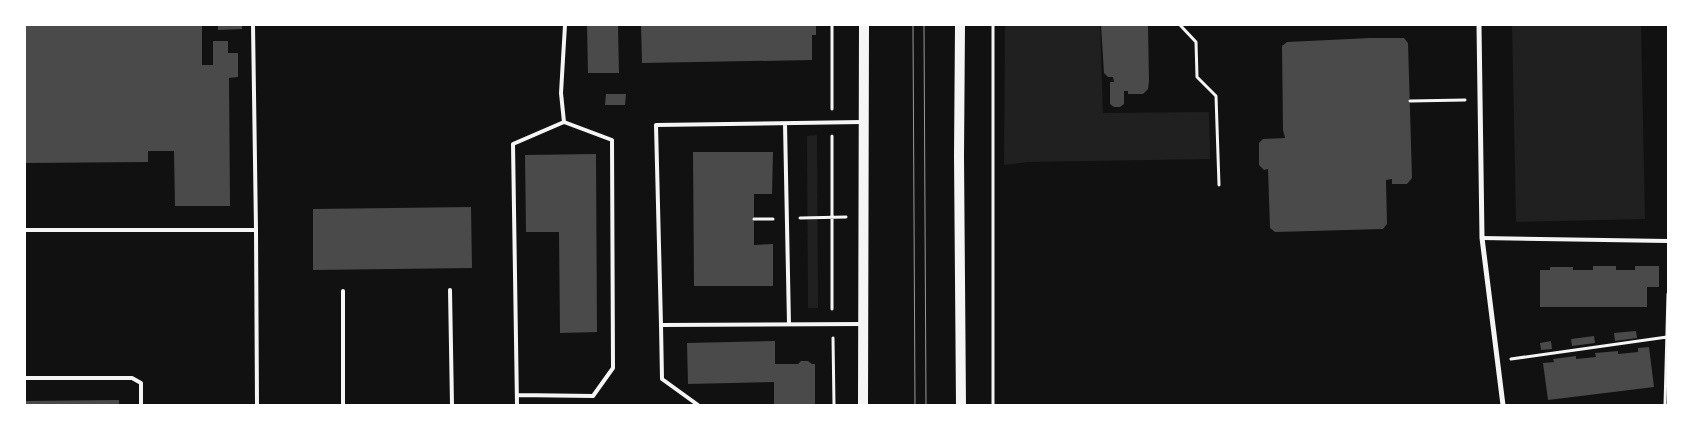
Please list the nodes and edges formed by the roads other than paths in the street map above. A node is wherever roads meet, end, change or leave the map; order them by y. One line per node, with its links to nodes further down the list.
1 (253, 25): 10 (lane)
2 (565, 25): 6 (lane)
3 (864, 25): 7 (main road)
4 (960, 25): 27 (main road)
5 (1479, 25): 11 (street)
6 (564, 122): 19 (lane); 19 (lane)
7 (864, 122): 8 (lane); 16 (main road)
8 (785, 124): 15 (lane); 17 (lane)
9 (25, 230): 10 (lane)
10 (256, 230): 21 (lane)
11 (1482, 238): 12 (lane); 28 (street)
12 (1668, 241)
13 (450, 290): 23 (lane)
14 (343, 291): 22 (lane)
15 (789, 324): 16 (lane); 17 (lane)
16 (864, 324): 26 (main road)
17 (661, 325): 25 (lane)
18 (25, 378): 20 (lane)
19 (517, 395): 24 (lane)
20 (141, 405)
21 (257, 405)
22 (343, 405)
23 (452, 405)
24 (517, 405)
25 (698, 405)
26 (864, 405)
27 (961, 405)
28 (1503, 405)

